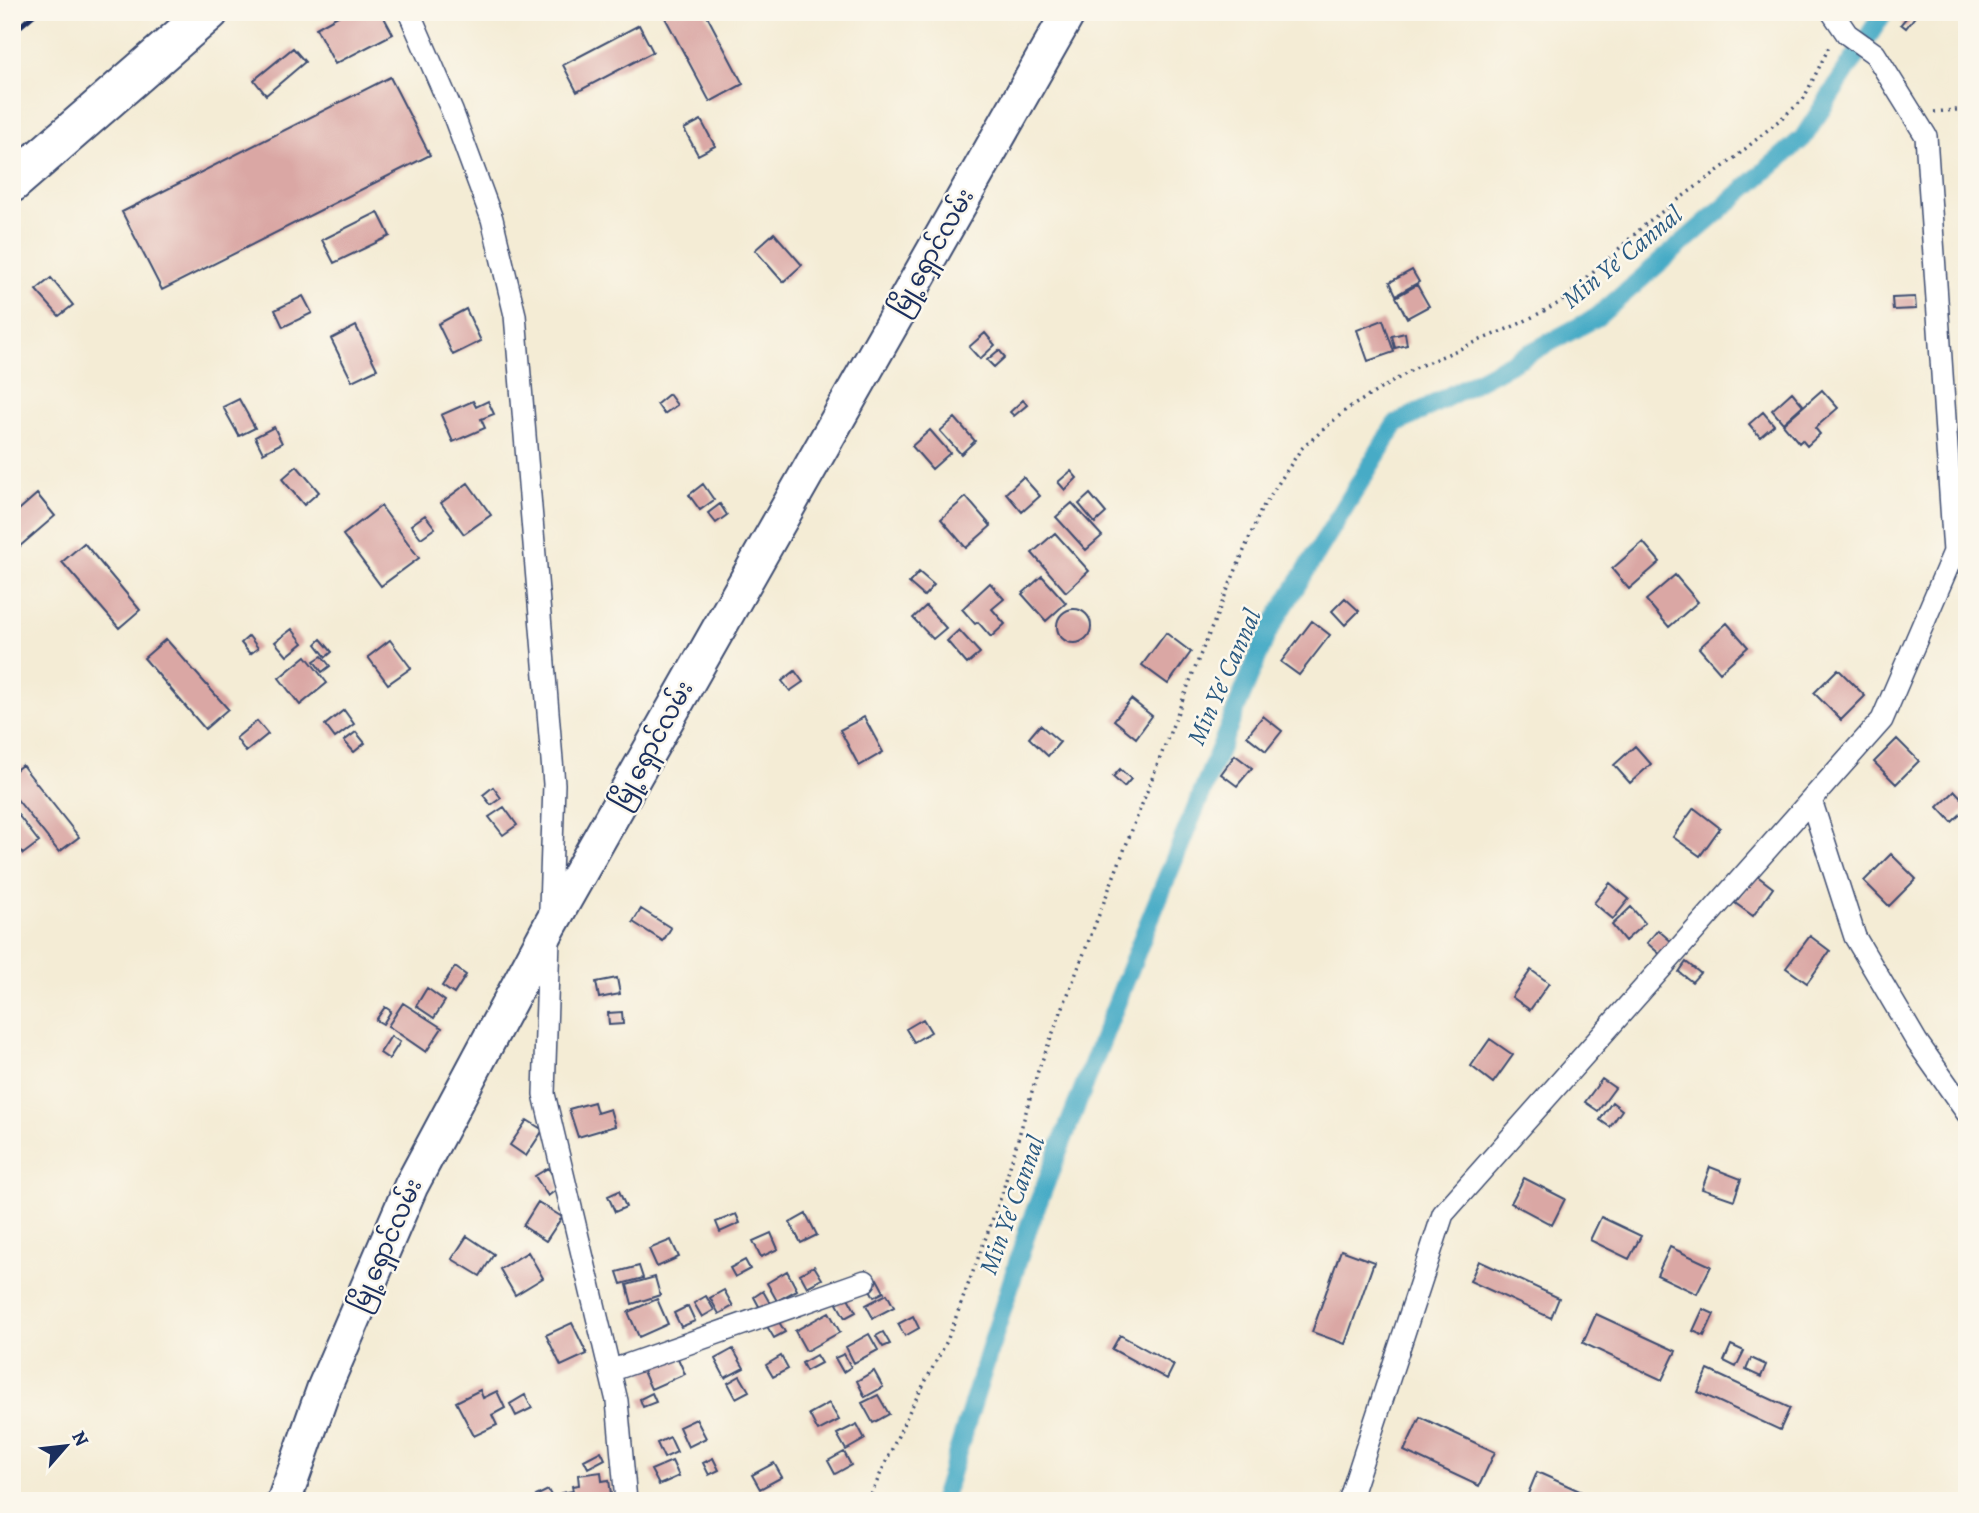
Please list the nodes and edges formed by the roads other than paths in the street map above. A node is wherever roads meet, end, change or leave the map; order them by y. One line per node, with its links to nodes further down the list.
1 (209, 12): 5 (highway)
2 (409, 12): 7 (street)
3 (1069, 12): 7 (main road, မြို့ရှောင်လမ်း)
4 (1836, 18): 6 (street)
5 (12, 183)
6 (1811, 800): 8 (street); 13 (street)
7 (551, 924): 10 (street); 11 (main road, မြို့ရှောင်လမ်း)
8 (1967, 1113)
9 (865, 1281): 10 (street)
10 (610, 1371): 12 (street)
11 (284, 1501)
12 (626, 1501)
13 (1349, 1501)

